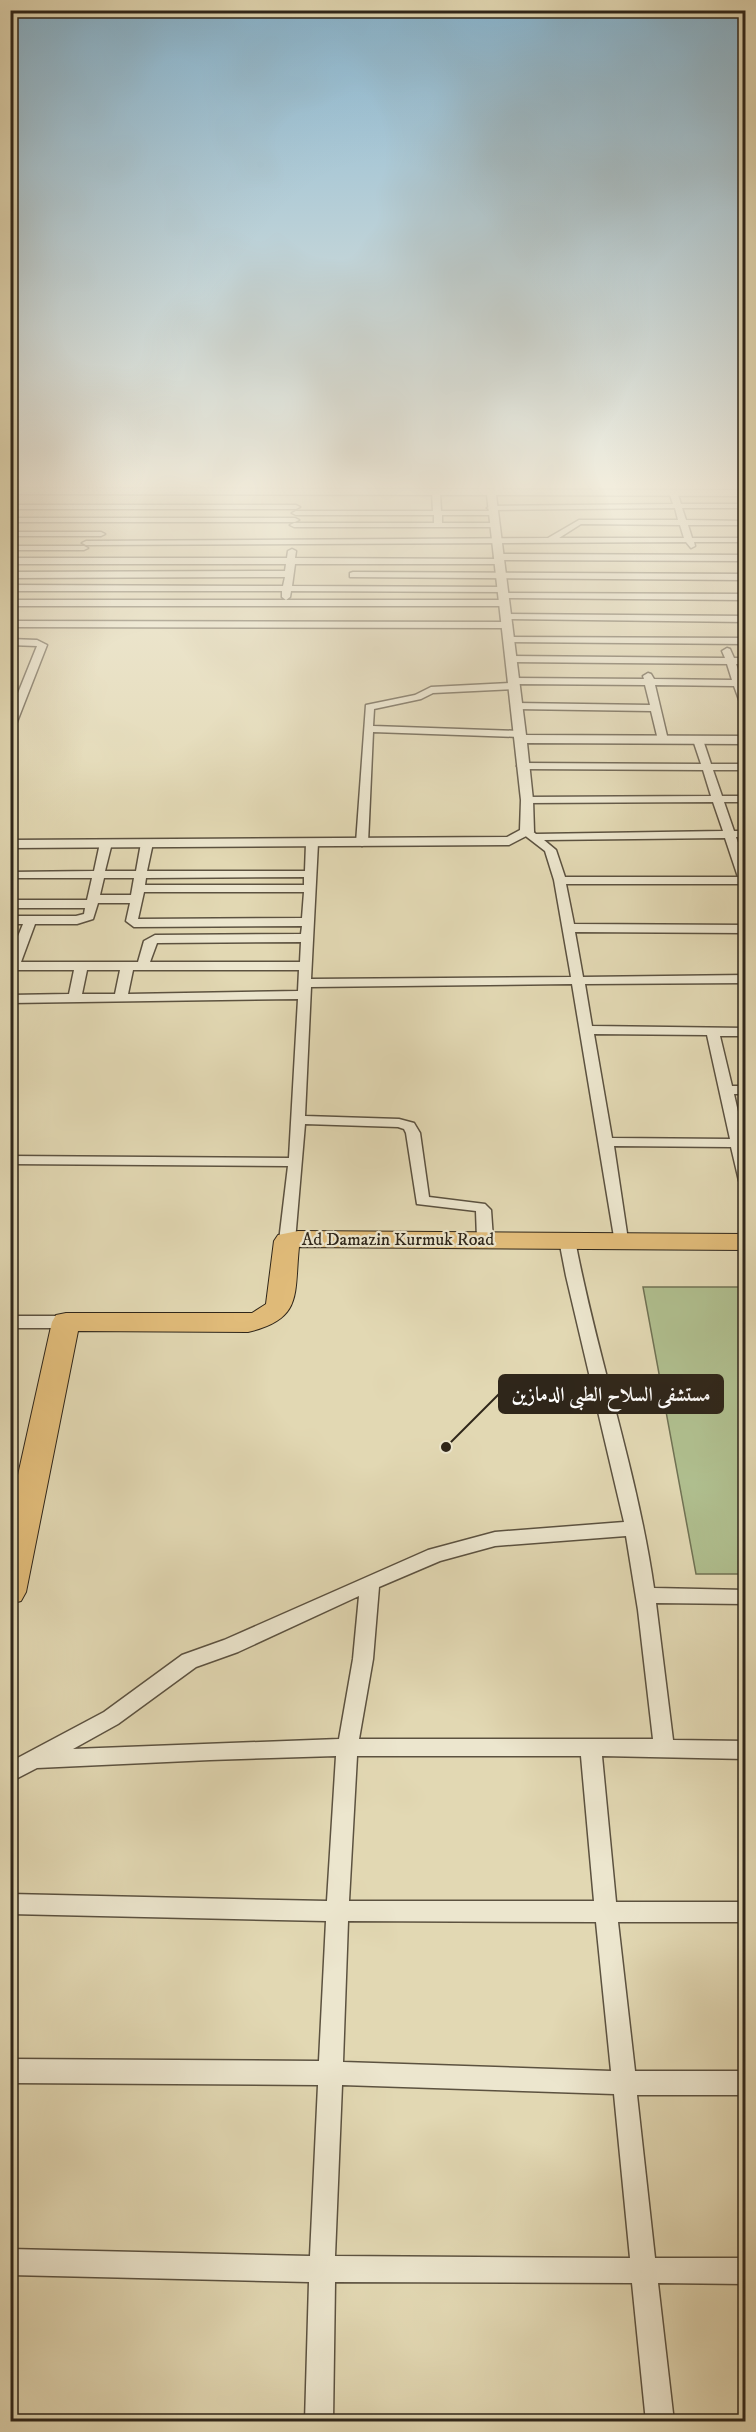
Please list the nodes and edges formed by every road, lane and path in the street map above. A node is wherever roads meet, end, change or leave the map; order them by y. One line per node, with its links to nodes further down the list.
1 (65, 597): 12 (street)
2 (140, 597): 13 (street)
3 (228, 597): 17 (street)
4 (286, 597): 14 (street)
5 (348, 597): 16 (street)
6 (443, 597): 15 (street)
7 (490, 597): 15 (street)
8 (503, 597): 21 (street)
9 (629, 597): 18 (street)
10 (708, 597): 19 (street)
11 (10, 603): 12 (street)
12 (63, 603): 13 (street); 23 (street)
13 (138, 603): 17 (street); 24 (street)
14 (286, 603): 16 (street); 17 (street); 25 (street)
15 (443, 603): 16 (street); 26 (street)
16 (342, 607)
17 (240, 614): 24 (street); 25 (street)
18 (634, 619): 19 (street); 21 (street); 28 (street)
19 (716, 619): 20 (street); 29 (street)
20 (746, 619)
21 (507, 621): 26 (street); 27 (street)
22 (10, 624): 23 (street)
23 (55, 624): 24 (street)
24 (136, 624)
25 (285, 624): 26 (street)
26 (444, 625)
27 (509, 640): 28 (street); 32 (street)
28 (639, 641): 29 (street); 33 (street)
29 (723, 641): 30 (street); 34 (street)
30 (746, 641)
31 (10, 642): 42 (street)
32 (511, 659): 33 (street); 38 (street)
33 (644, 660): 34 (street); 36 (street)
34 (730, 660): 35 (street); 37 (street)
35 (746, 661)
36 (650, 683): 37 (street); 38 (street); 41 (street)
37 (742, 683): 39 (street)
38 (514, 684): 40 (street); 43 (street)
39 (745, 705)
40 (516, 706): 41 (street); 44 (street)
41 (655, 708): 45 (street)
42 (10, 727)
43 (368, 729): 44 (street); 60 (street)
44 (519, 736): 45 (street); 48 (street)
45 (663, 740): 46 (street)
46 (698, 740): 47 (street); 49 (street)
47 (746, 740)
48 (522, 766): 49 (street); 52 (street)
49 (707, 767): 50 (street); 51 (street)
50 (746, 767)
51 (717, 799): 52 (street); 53 (street); 54 (street)
52 (527, 800): 56 (street)
53 (746, 800)
54 (730, 834): 55 (street); 56 (street); 67 (street)
55 (746, 834)
56 (530, 835): 60 (street); 66 (street)
57 (106, 843): 58 (street); 61 (street); 62 (street)
58 (147, 843): 59 (street); 63 (street)
59 (312, 843): 60 (street); 64 (street)
60 (362, 843)
61 (10, 844)
62 (99, 874): 63 (street); 65 (street); 70 (street)
63 (141, 874): 64 (street); 69 (street)
64 (310, 874): 68 (street)
65 (10, 875)
66 (560, 880): 67 (street); 76 (street)
67 (745, 882)
68 (310, 889): 69 (street); 75 (street)
69 (138, 894): 70 (street); 74 (street)
70 (93, 901): 71 (street); 73 (street)
71 (10, 904)
72 (10, 920): 73 (street)
73 (30, 920): 81 (street)
74 (202, 922): 75 (street); 79 (street)
75 (308, 922): 78 (street)
76 (568, 928): 77 (street); 86 (street)
77 (746, 929)
78 (307, 938): 80 (street); 85 (street)
79 (198, 939): 80 (street); 84 (street)
80 (239, 952): 84 (street); 85 (street)
81 (12, 966): 82 (street)
82 (81, 966): 83 (street); 90 (street)
83 (127, 966): 84 (street); 89 (street)
84 (143, 966)
85 (306, 966): 88 (street)
86 (578, 979): 87 (street); 88 (street); 92 (street)
87 (746, 979)
88 (305, 989): 89 (street); 97 (street)
89 (121, 997): 90 (street)
90 (75, 998): 91 (street)
91 (10, 999)
92 (586, 1030): 93 (street); 98 (street)
93 (713, 1032): 94 (street); 95 (street)
94 (746, 1032)
95 (726, 1090): 96 (street); 99 (street)
96 (746, 1090)
97 (298, 1120): 101 (street); 103 (street)
98 (606, 1142): 99 (street); 105 (street)
99 (742, 1152): 102 (street)
100 (10, 1160): 101 (street)
101 (296, 1162): 106 (street)
102 (746, 1181)
103 (485, 1239): 104 (highway, Ad Damazin Kurmuk Road); 106 (highway, Ad Damazin Kurmuk Road)
104 (567, 1240): 105 (highway, Ad Damazin Kurmuk Road); 110 (street)
105 (620, 1240): 107 (highway, Ad Damazin Kurmuk Road)
106 (288, 1241): 109 (highway, Ad Damazin Kurmuk Road)
107 (746, 1242)
108 (10, 1322): 109 (street)
109 (66, 1322): 112 (highway)
110 (634, 1528): 111 (street); 113 (street)
111 (370, 1584): 115 (street); 119 (street)
112 (10, 1592)
113 (645, 1595): 114 (street); 117 (street)
114 (746, 1597)
115 (347, 1748): 116 (street); 119 (street); 123 (street)
116 (591, 1748): 117 (street); 122 (street)
117 (664, 1748): 118 (street)
118 (746, 1750)
119 (31, 1760): 120 (street)
120 (10, 1773)
121 (10, 1904): 123 (street)
122 (606, 1910): 123 (street); 124 (street); 127 (street)
123 (338, 1911): 126 (street)
124 (746, 1912)
125 (10, 2071): 126 (street)
126 (330, 2073): 127 (street); 130 (street)
127 (626, 2083): 128 (street); 131 (street)
128 (746, 2083)
129 (10, 2262): 130 (street)
130 (322, 2269): 131 (street); 133 (street)
131 (643, 2270): 132 (street); 134 (street)
132 (746, 2271)
133 (319, 2421)
134 (660, 2421)

